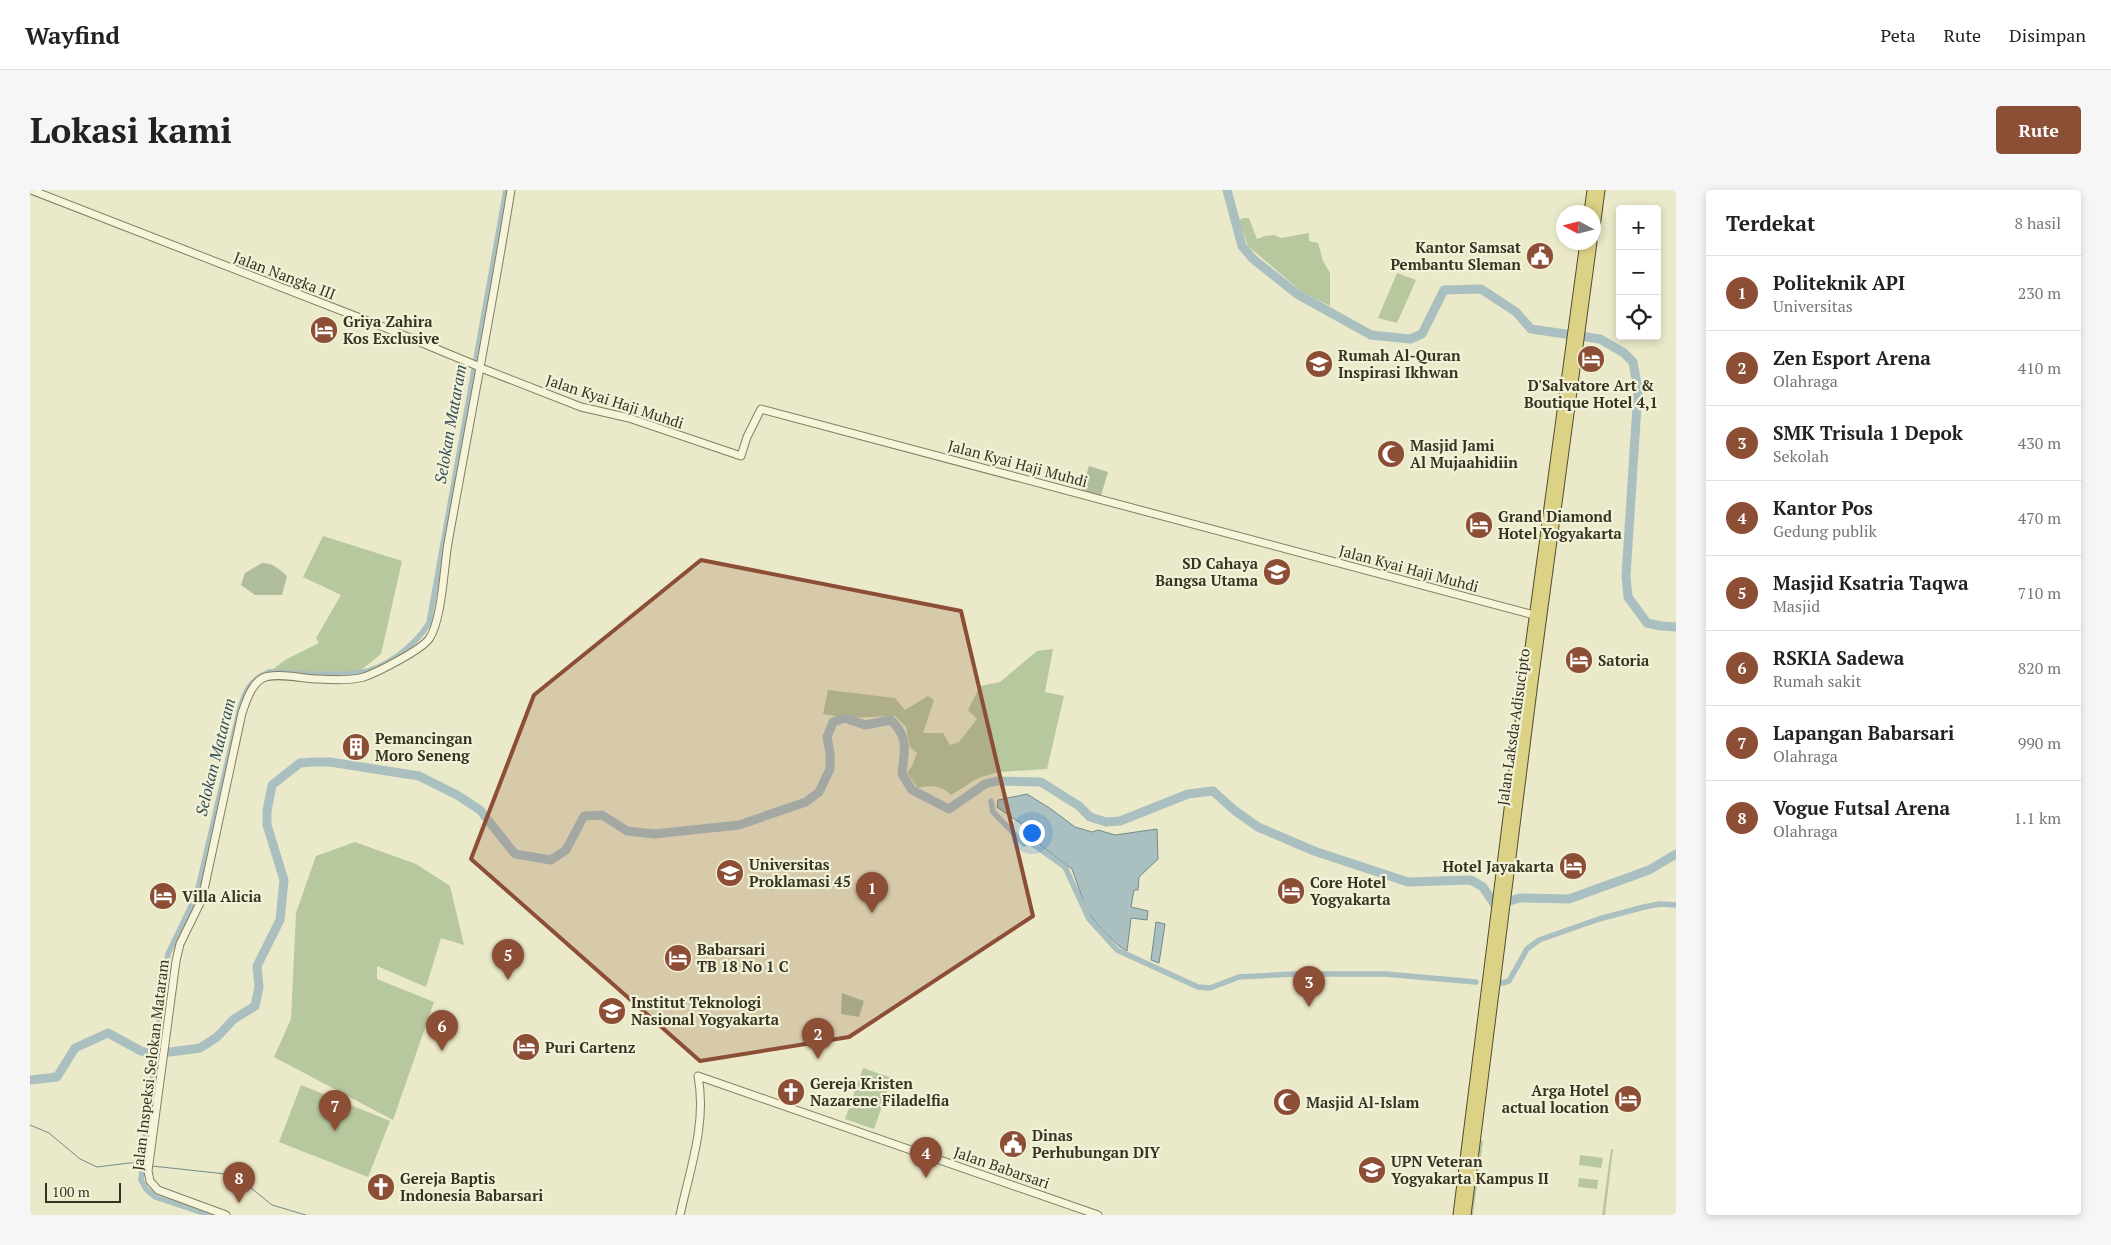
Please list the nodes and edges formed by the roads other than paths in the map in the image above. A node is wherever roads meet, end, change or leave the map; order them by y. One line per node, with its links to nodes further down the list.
1 (31, 190): 11 (street, Jalan Nangka III)
2 (511, 190): 11 (street, Jalan Inspeksi Selokan Mataram)
3 (1592, 190): 5 (highway)
4 (1600, 190): 6 (highway)
5 (1591, 205)
6 (1598, 205)
7 (1584, 250): 9 (highway, Jalan Laksda Adisucipto)
8 (1590, 250): 9 (highway, Jalan Laksda Adisucipto)
9 (1577, 319): 10 (highway, Jalan Laksda Adisucipto)
10 (1573, 346): 13 (highway, Jalan Laksda Adisucipto); 14 (highway, Jalan Laksda Adisucipto)
11 (481, 367): 12 (street, Jalan Nangka III); 16 (street, Jalan Inspeksi Selokan Mataram)
12 (528, 387): 13 (street, Jalan Kyai Haji Muhdi)
13 (1534, 615): 14 (highway, Jalan Laksda Adisucipto)
14 (1503, 883): 15 (highway, Jalan Laksda Adisucipto)
15 (1499, 917): 19 (highway, Jalan Laksda Adisucipto); 20 (highway, Jalan Laksda Adisucipto)
16 (226, 1215)
17 (680, 1215): 18 (street, Jalan Babarsari)
18 (1098, 1215)
19 (1458, 1215)
20 (1466, 1215)

